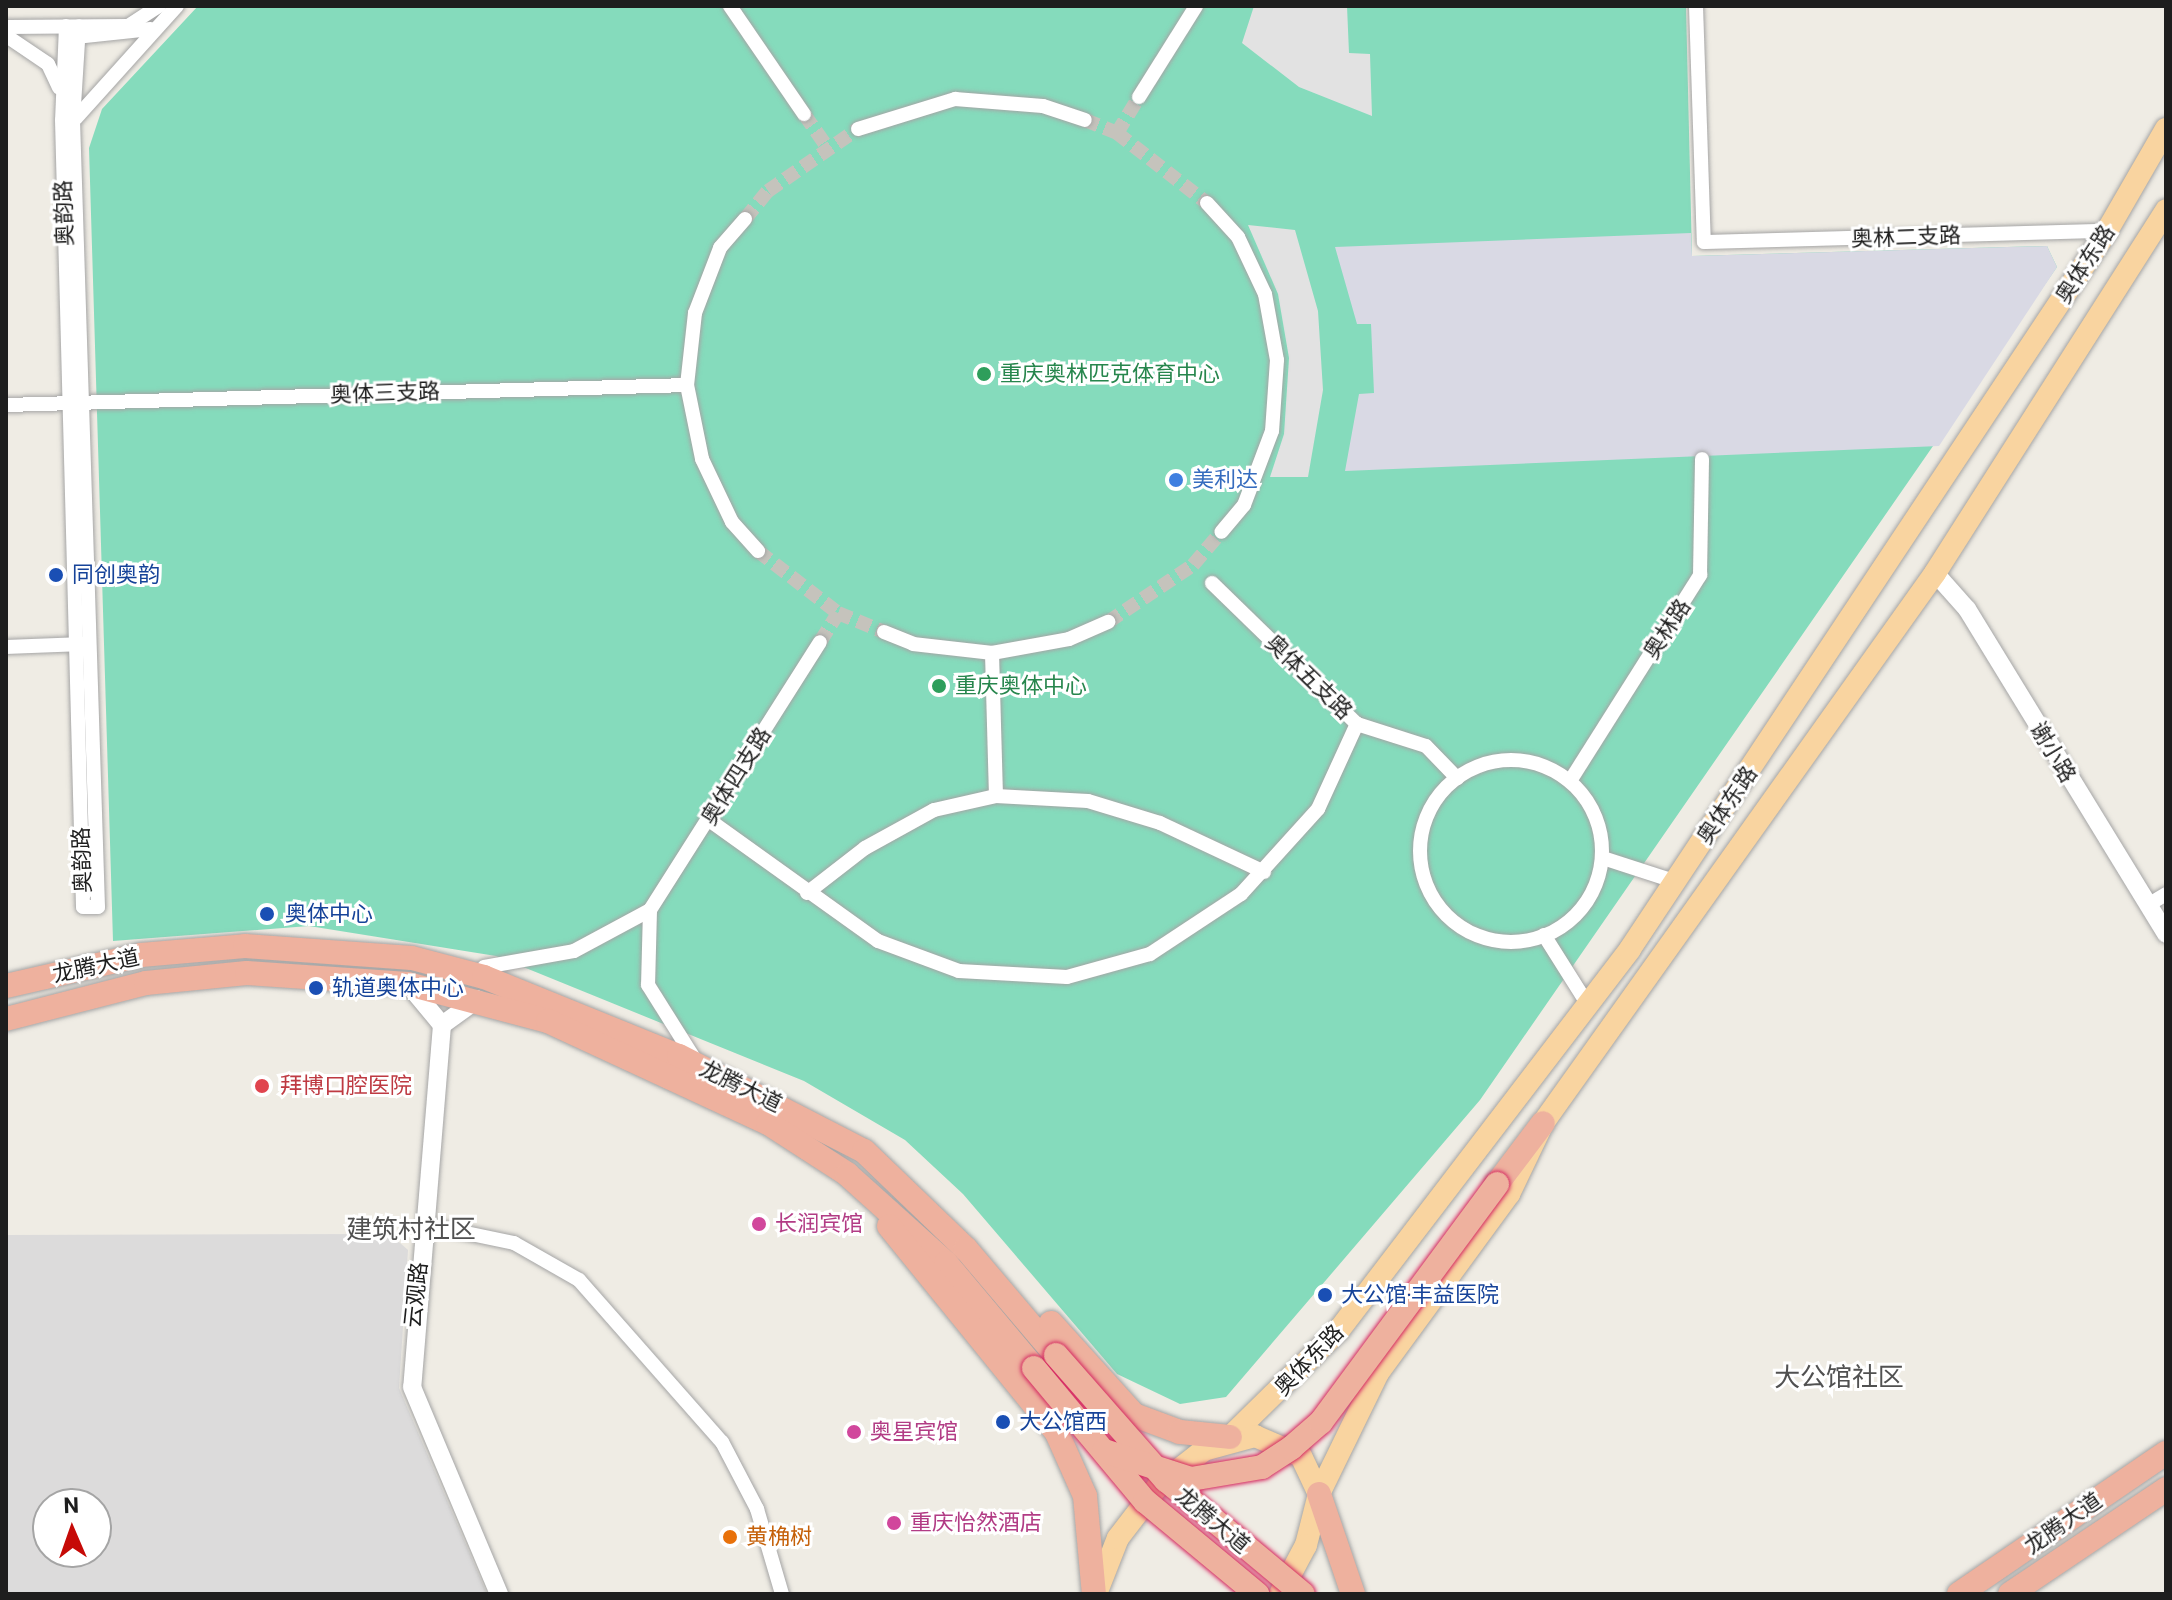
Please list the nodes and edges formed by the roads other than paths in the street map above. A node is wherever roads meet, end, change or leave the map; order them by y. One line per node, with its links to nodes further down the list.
1 (159, 6): 7 (street)
2 (177, 6): 6 (street)
3 (730, 6): 10 (street)
4 (1196, 6): 9 (street)
5 (1696, 6): 18 (street, 奥林二支路)
6 (159, 25): 7 (street); 12 (street)
7 (72, 31): 8 (street); 12 (street, 奥韵路)
8 (7, 33): 12 (street)
9 (1139, 97)
10 (804, 114)
11 (1085, 120): 13 (street)
12 (68, 121): 20 (street, 奥韵路)
13 (858, 129)
14 (2166, 129): 18 (main road, 奥体东路)
15 (1207, 203): 23 (street)
16 (2166, 210): 25 (main road, 奥体东路)
17 (745, 219): 19 (street)
18 (2107, 231): 40 (main road, 奥体东路)
19 (687, 385): 20 (street, 奥体三支路); 24 (street)
20 (76, 402): 21 (street, 奥体三支路); 30 (street, 奥韵路)
21 (6, 405)
22 (1702, 459): 35 (street, 奥林路)
23 (1221, 532)
24 (758, 551)
25 (1935, 573): 43 (street, 谢小路); 57 (main road, 奥体东路)
26 (1212, 583): 33 (street, 奥体五支路)
27 (1108, 622): 32 (street)
28 (884, 632): 32 (street)
29 (820, 642): 37 (street, 奥体四支路)
30 (84, 644): 30 (street, 奥韵路); 31 (street)
31 (6, 647)
32 (992, 653): 36 (street)
33 (1357, 724): 34 (street, 奥体五支路); 39 (street)
34 (1457, 778): 35 (street); 46 (street)
35 (1570, 781): 38 (street)
36 (996, 796): 39 (street); 41 (street)
37 (709, 820): 41 (street); 44 (street, 奥体四支路)
38 (1603, 858): 40 (street); 46 (street)
39 (1264, 872): 41 (street)
40 (1677, 882): 52 (main road, 奥体东路)
41 (807, 893)
42 (2166, 894): 43 (street)
43 (2148, 905): 45 (street, 谢小路)
44 (650, 910): 48 (street); 55 (street)
45 (2166, 934)
46 (1544, 935): 52 (street)
47 (412, 958): 48 (highway); 50 (highway, 龙腾大道); 56 (highway, 龙腾大道)
48 (484, 967): 55 (highway)
49 (408, 984): 51 (highway, 龙腾大道); 53 (highway, 龙腾大道); 54 (street)
50 (6, 986)
51 (478, 999): 54 (street); 58 (highway, 龙腾大道)
52 (1588, 1005): 60 (main road, 奥体东路)
53 (9, 1020)
54 (442, 1025): 59 (street, 云观路)
55 (679, 1043): 56 (street); 60 (highway)
56 (707, 1069): 73 (highway, 龙腾大道, bridge)
57 (1543, 1123): 61 (highway, bridge); 64 (main road, 奥体东路)
58 (847, 1174): 61 (highway, 龙腾大道, bridge); 70 (highway)
59 (423, 1224): 65 (street, 云观路); 69 (street)
60 (1230, 1437): 64 (main road); 70 (main road, 奥体东路)
61 (1104, 1451): 71 (highway, 龙腾大道, bridge)
62 (2166, 1453): 66 (highway, 龙腾大道)
63 (2166, 1489): 75 (highway, 龙腾大道)
64 (1319, 1494): 72 (main road, 奥体东路); 74 (highway)
65 (481, 1552): 67 (street, 云观路); 68 (street, 云观路)
66 (1962, 1591)
67 (499, 1594)
68 (511, 1594)
69 (782, 1594)
70 (1095, 1594)
71 (1257, 1594)
72 (1280, 1594)
73 (1303, 1594)
74 (1353, 1594)
75 (2010, 1594)

